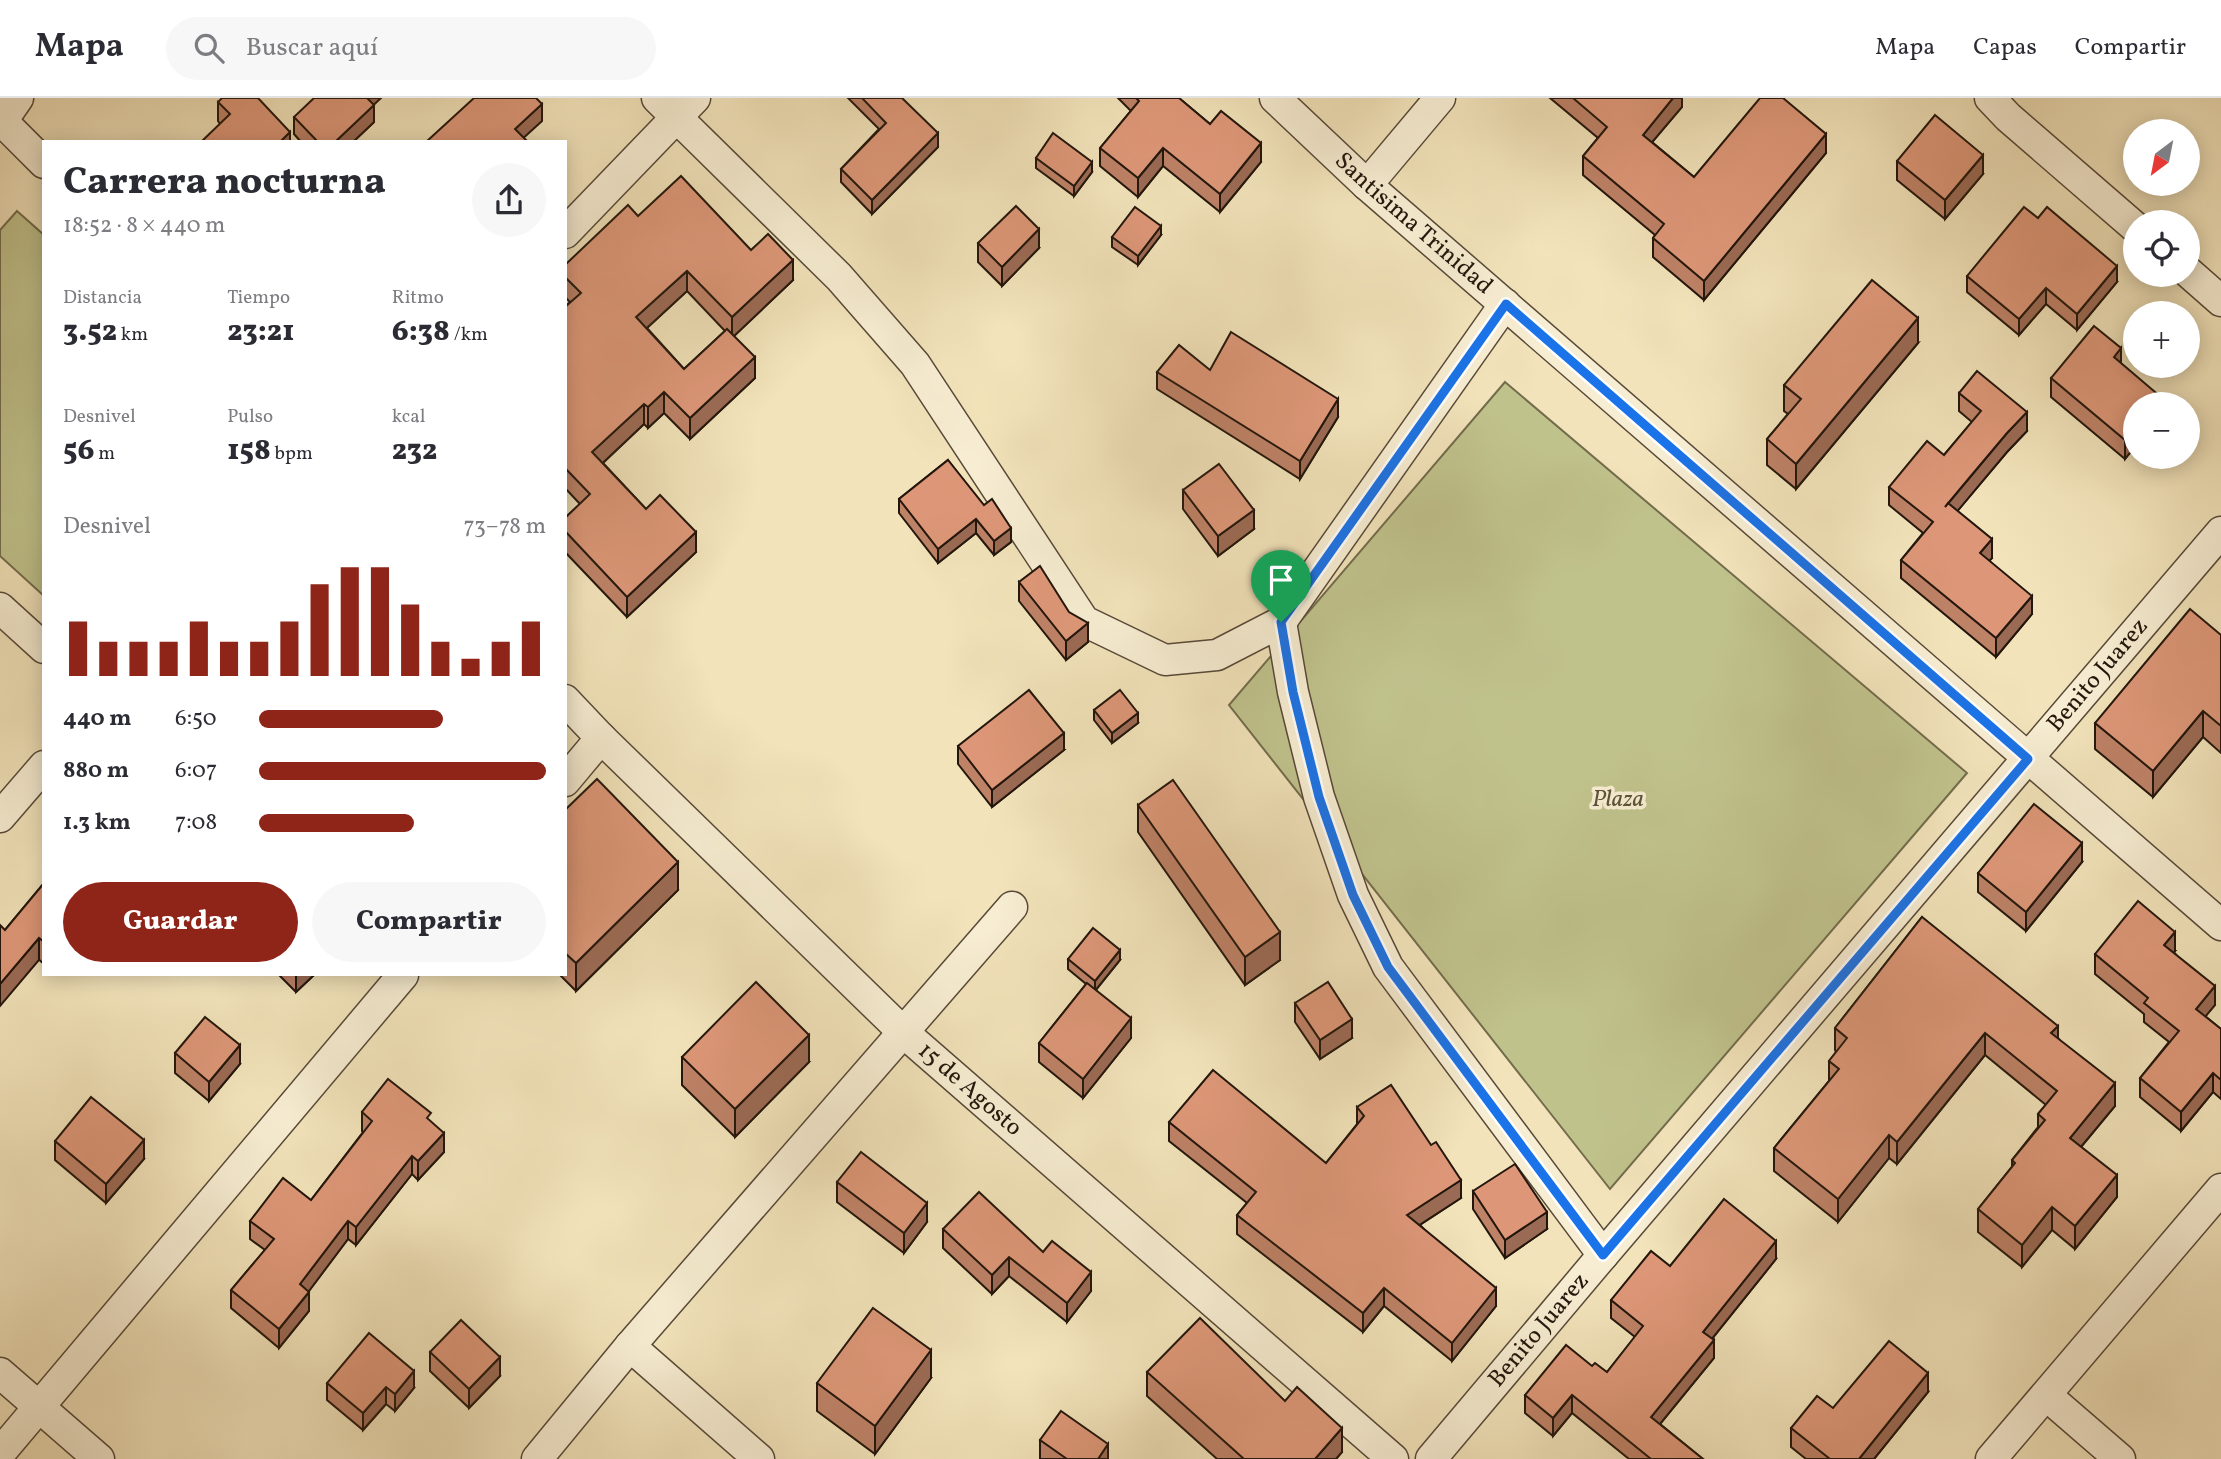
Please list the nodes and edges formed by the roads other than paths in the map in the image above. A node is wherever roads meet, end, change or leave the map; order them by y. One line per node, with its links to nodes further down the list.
1 (1275, 98): 7 (street, Santisima Trinidad)
2 (1440, 98): 7 (street)
3 (676, 104): 9 (street); 15 (street)
4 (2007, 104): 8 (street)
5 (7, 114): 6 (street)
6 (42, 160)
7 (1367, 185): 12 (street, Santisima Trinidad)
8 (2123, 215)
9 (567, 231)
10 (2200, 283): 11 (street)
11 (2221, 301)
12 (1506, 304): 15 (street); 19 (street, Santisima Trinidad)
13 (2221, 532): 19 (street, Benito Juarez)
14 (0, 608): 16 (street)
15 (1281, 622): 28 (street)
16 (42, 646)
17 (567, 702): 18 (street, 15 de Agosto)
18 (601, 738): 21 (street); 26 (street, 15 de Agosto)
19 (2028, 759): 24 (street, Santisima Trinidad); 28 (street, Benito Juarez)
20 (42, 768): 22 (street)
21 (567, 779)
22 (0, 817)
23 (1012, 906): 26 (street)
24 (2221, 925)
25 (401, 976): 32 (street)
26 (902, 1032): 29 (street); 37 (street, 15 de Agosto)
27 (2221, 1189): 31 (street)
28 (1603, 1255): 38 (street, Benito Juarez)
29 (630, 1346): 35 (street); 36 (street)
30 (0, 1373): 32 (street)
31 (2046, 1395): 39 (street); 40 (street)
32 (40, 1407): 33 (street); 34 (street)
33 (0, 1453)
34 (99, 1459)
35 (537, 1459)
36 (759, 1459)
37 (1393, 1459)
38 (1431, 1459)
39 (1991, 1459)
40 (2120, 1459)

